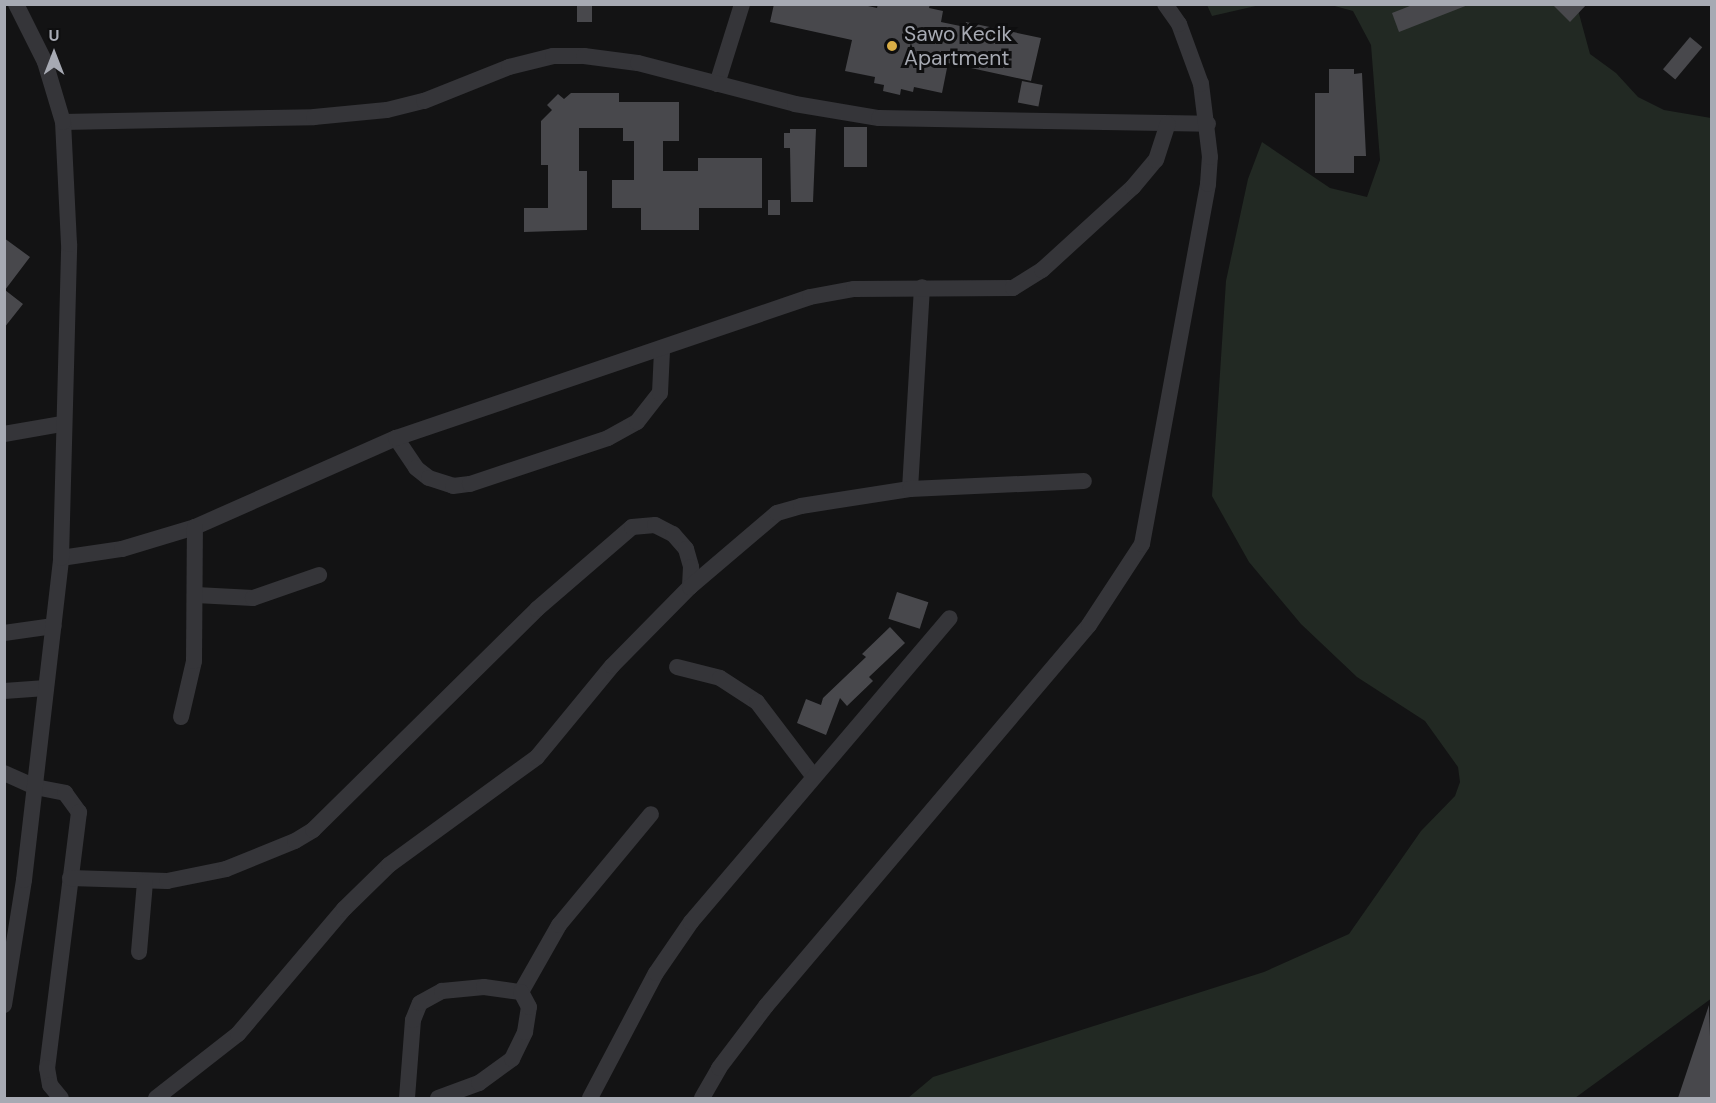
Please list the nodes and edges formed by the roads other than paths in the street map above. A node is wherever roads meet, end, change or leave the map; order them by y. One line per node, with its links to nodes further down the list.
1 (16, 4): 5 (street)
2 (742, 4): 4 (street)
3 (1165, 4): 7 (street)
4 (717, 84): 5 (street); 6 (street)
5 (63, 122): 10 (street)
6 (1168, 124): 7 (street); 8 (street)
7 (1208, 124): 41 (street)
8 (922, 287): 9 (street); 14 (street)
9 (662, 350): 12 (street); 12 (street)
10 (62, 424): 11 (street); 16 (street)
11 (4, 434)
12 (396, 438): 15 (street)
13 (1084, 481): 14 (street)
14 (910, 489): 18 (street)
15 (195, 527): 16 (street); 19 (street)
16 (61, 558): 21 (street)
17 (319, 575): 19 (street)
18 (690, 588): 32 (street); 37 (street)
19 (196, 595): 26 (street)
20 (950, 618): 28 (street)
21 (54, 626): 22 (street); 24 (street)
22 (4, 633)
23 (677, 667): 28 (street)
24 (46, 688): 25 (street); 29 (street)
25 (4, 691)
26 (181, 717)
27 (4, 773): 29 (street)
28 (814, 777): 40 (street)
29 (35, 787): 31 (street); 35 (street)
30 (651, 814): 34 (street)
31 (70, 878): 32 (street); 36 (street)
32 (145, 882): 33 (street)
33 (139, 952)
34 (521, 992): 38 (street); 39 (street)
35 (4, 1005)
36 (61, 1098)
37 (156, 1098)
38 (407, 1098)
39 (438, 1098)
40 (590, 1098)
41 (702, 1098)

